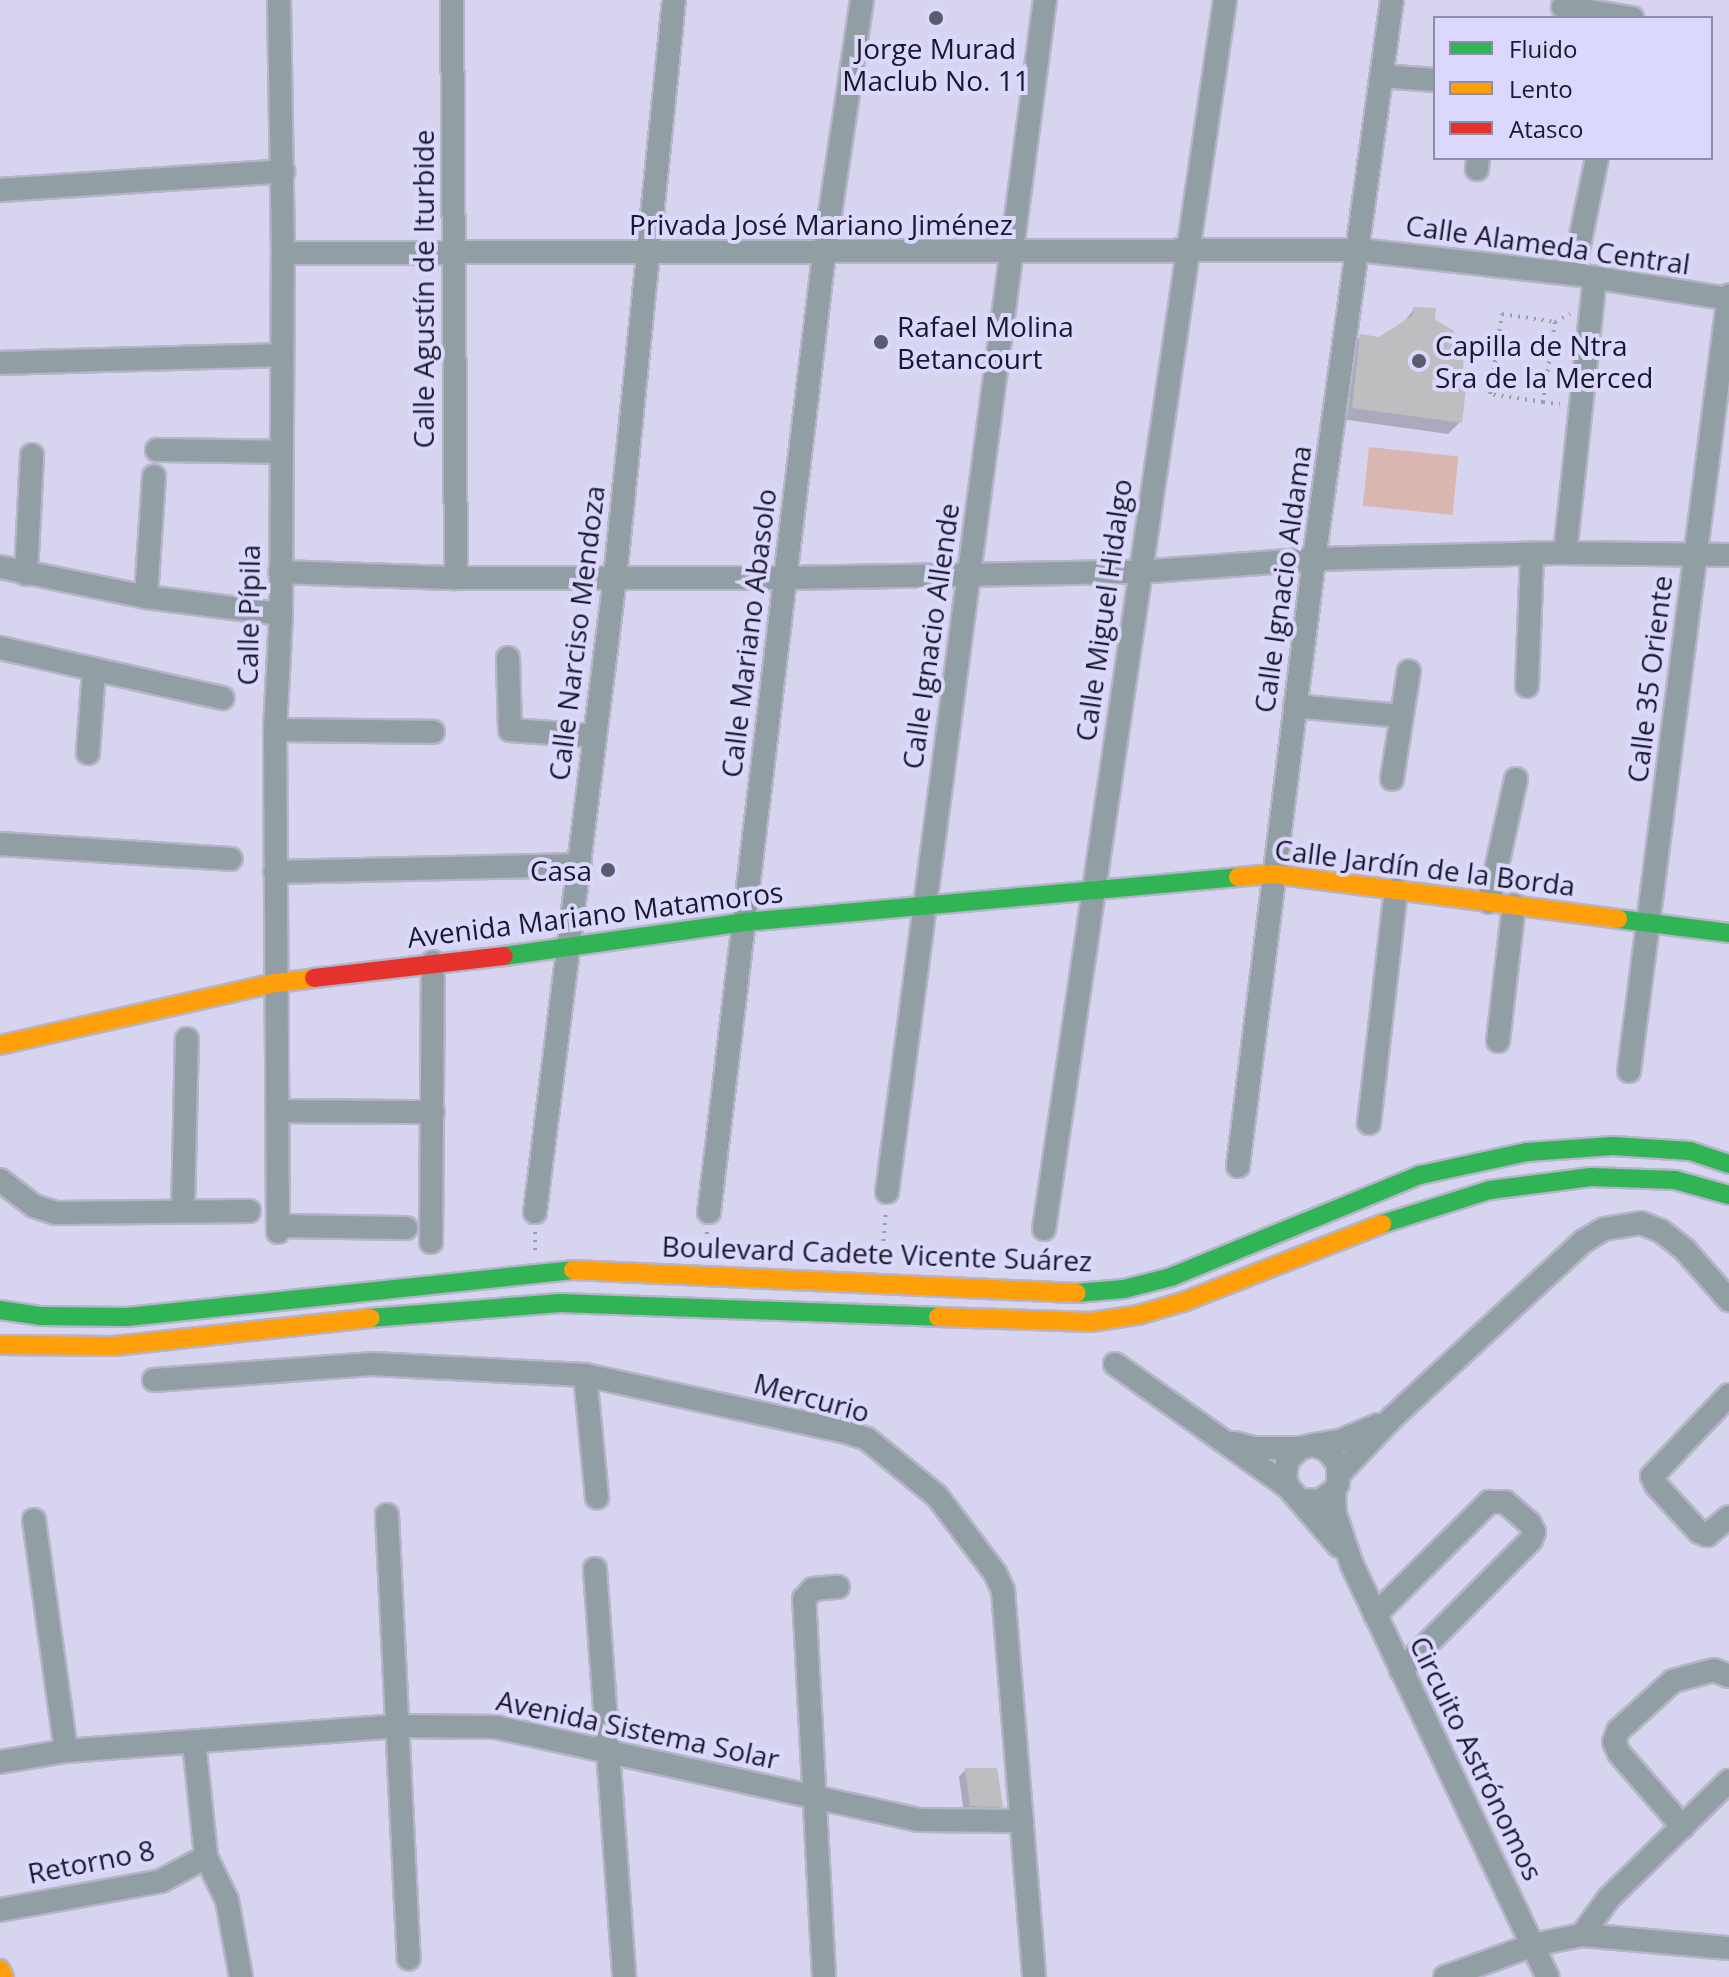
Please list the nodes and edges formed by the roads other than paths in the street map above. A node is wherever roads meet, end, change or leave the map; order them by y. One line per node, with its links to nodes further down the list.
1 (279, 0): 13 (street, Calle Pípila)
2 (452, 0): 21 (street, Calle Agustín de Iturbide)
3 (674, 0): 19 (street, Calle Narciso Mendoza)
4 (862, 0): 20 (street, Calle Mariano Abasolo)
5 (1045, 0): 18 (street, Calle Ignacio Allende)
6 (1225, 0): 15 (street, Calle Miguel Hidalgo)
7 (1392, 0): 10 (street, Calle Ignacio Aldama)
8 (1563, 7): 9 (street)
9 (1621, 11)
10 (1382, 76): 11 (street); 16 (street, Calle Ignacio Aldama)
11 (1433, 80)
12 (1597, 160): 22 (street)
13 (283, 171): 14 (street); 17 (street, Calle Pípila)
14 (0, 190)
15 (1186, 249): 16 (street, Privada José Mariano Jiménez); 18 (street, Privada José Mariano Jiménez); 37 (street, Calle Miguel Hidalgo)
16 (1359, 250): 22 (street, Calle Alameda Central); 34 (street, Calle Ignacio Aldama)
17 (283, 253): 21 (street, Privada José Mariano Jiménez); 24 (street, Calle Pípila)
18 (1012, 253): 20 (street, Privada José Mariano Jiménez); 39 (street, Calle Ignacio Allende)
19 (646, 254): 20 (street, Privada José Mariano Jiménez); 21 (street, Privada José Mariano Jiménez); 41 (street, Calle Narciso Mendoza)
20 (824, 254): 42 (street, Calle Mariano Abasolo)
21 (451, 255): 40 (street, Calle Agustín de Iturbide)
22 (1584, 276): 23 (street, Calle Alameda Central); 30 (street)
23 (1729, 297): 32 (street, Calle 35 Oriente)
24 (281, 355): 25 (street); 27 (street, Calle Pípila)
25 (0, 363)
26 (157, 450): 27 (street)
27 (281, 452): 36 (street, Calle Pípila)
28 (32, 455): 38 (street)
29 (154, 476): 43 (street)
30 (1565, 553): 31 (street); 32 (street)
31 (1532, 554): 34 (street); 49 (street)
32 (1695, 555): 33 (street); 70 (street, Calle 35 Oriente)
33 (1729, 555)
34 (1314, 559): 37 (street); 51 (street, Calle Ignacio Aldama)
35 (0, 567): 38 (street)
36 (280, 572): 40 (street); 44 (street, Calle Pípila)
37 (1138, 572): 39 (street); 65 (street, Calle Miguel Hidalgo)
38 (26, 574): 43 (street)
39 (969, 575): 42 (street); 67 (street, Calle Ignacio Allende)
40 (456, 578): 41 (street)
41 (615, 578): 42 (street); 55 (street, Calle Narciso Mendoza)
42 (785, 578): 69 (street, Calle Mariano Abasolo)
43 (146, 597): 44 (street)
44 (281, 614): 53 (street, Calle Pípila)
45 (0, 648): 47 (street)
46 (508, 658): 55 (street)
47 (94, 669): 50 (street); 56 (street)
48 (1409, 671): 52 (street)
49 (1527, 686)
50 (222, 698)
51 (1295, 706): 52 (street); 63 (street, Calle Ignacio Aldama)
52 (1401, 716): 57 (street)
53 (275, 730): 54 (street); 62 (street, Calle Pípila)
54 (433, 732)
55 (594, 736): 61 (street, Calle Narciso Mendoza)
56 (88, 753)
57 (1392, 779)
58 (1516, 779): 66 (street)
59 (0, 844): 60 (street)
60 (231, 859)
61 (580, 865): 62 (street); 72 (street, Calle Narciso Mendoza)
62 (275, 872): 74 (street, Calle Pípila)
63 (1273, 874): 64 (main road, Calle Jardín de la Borda); 65 (main road, Calle Jardín de la Borda); 85 (street, Calle Ignacio Aldama)
64 (1396, 890): 66 (main road, Calle Jardín de la Borda); 81 (street)
65 (1092, 893): 67 (main road, Calle Jardín de la Borda); 94 (street, Calle Miguel Hidalgo)
66 (1489, 902): 68 (main road, Calle Jardín de la Borda)
67 (922, 905): 69 (main road, Avenida Mariano Matamoros); 87 (street, Calle Ignacio Allende)
68 (1514, 905): 70 (main road, Calle Jardín de la Borda); 76 (street)
69 (745, 922): 72 (main road, Avenida Mariano Matamoros); 92 (street, Calle Mariano Abasolo)
70 (1648, 923): 71 (main road, Calle Jardín de la Borda); 78 (street, Calle 35 Oriente)
71 (1729, 933)
72 (570, 948): 73 (main road, Avenida Mariano Matamoros); 91 (street, Calle Narciso Mendoza)
73 (433, 962): 74 (main road, Avenida Mariano Matamoros); 80 (street)
74 (276, 983): 77 (main road, Avenida Mariano Matamoros); 79 (street, Calle Pípila)
75 (187, 1039): 89 (street)
76 (1498, 1041)
77 (0, 1045)
78 (1629, 1071)
79 (277, 1111): 80 (street); 93 (street, Calle Pípila)
80 (433, 1112): 95 (street)
81 (1369, 1123)
82 (1729, 1149): 83 (street)
83 (1690, 1151): 84 (main road, Boulevard Cadete Vicente Suárez); 99 (main road, Boulevard Cadete Vicente Suárez)
84 (1729, 1164)
85 (1238, 1166)
86 (0, 1180): 89 (street)
87 (887, 1192)
88 (1729, 1195): 100 (main road)
89 (183, 1210): 90 (street)
90 (249, 1211)
91 (535, 1212)
92 (709, 1212)
93 (406, 1228)
94 (1044, 1229)
95 (431, 1242)
96 (0, 1299): 99 (main road)
97 (1729, 1300): 105 (street)
98 (0, 1310): 99 (main road, Boulevard Cadete Vicente Suárez)
99 (40, 1316)
100 (5, 1349)
101 (1115, 1364): 106 (street, Circuito Astrónomos)
102 (585, 1375): 103 (street, Mercurio); 110 (street); 127 (street, Mercurio)
103 (154, 1380)
104 (1729, 1395): 112 (street)
105 (1393, 1417): 107 (street, Circuito Astrónomos); 108 (street)
106 (1222, 1440): 107 (street, Circuito Astrónomos); 109 (street, Circuito Astrónomos)
107 (1307, 1447): 108 (street); 109 (street)
108 (1337, 1482): 109 (street); 114 (street, Circuito Astrónomos)
109 (1294, 1494): 114 (street, Circuito Astrónomos)
110 (597, 1497)
111 (387, 1515): 120 (street)
112 (1729, 1517)
113 (34, 1520): 122 (street)
114 (1352, 1565): 117 (street, Circuito Astrónomos)
115 (595, 1569): 123 (street)
116 (838, 1587): 126 (street)
117 (1375, 1615): 118 (street, Circuito Astrónomos); 118 (street)
118 (1401, 1670): 132 (street, Circuito Astrónomos)
119 (1729, 1676): 128 (street)
120 (398, 1726): 121 (street, Avenida Sistema Solar); 123 (street, Avenida Sistema Solar); 134 (street)
121 (194, 1742): 122 (street, Avenida Sistema Solar); 129 (street)
122 (66, 1751): 124 (street, Avenida Sistema Solar)
123 (608, 1751): 126 (street, Avenida Sistema Solar); 138 (street)
124 (0, 1762)
125 (1729, 1781): 128 (street)
126 (816, 1797): 127 (street, Avenida Sistema Solar); 139 (street)
127 (1022, 1821): 140 (street, Mercurio)
128 (1683, 1827): 131 (street)
129 (206, 1857): 130 (street, Retorno 8); 137 (street)
130 (0, 1910)
131 (1582, 1935): 132 (street); 133 (street)
132 (1533, 1945): 141 (street); 142 (street, Circuito Astrónomos)
133 (1729, 1948)
134 (409, 1958)
135 (0, 1969): 136 (main road)
136 (4, 1977)
137 (241, 1977)
138 (624, 1977)
139 (824, 1977)
140 (1034, 1977)
141 (1445, 1977)
142 (1548, 1977)

